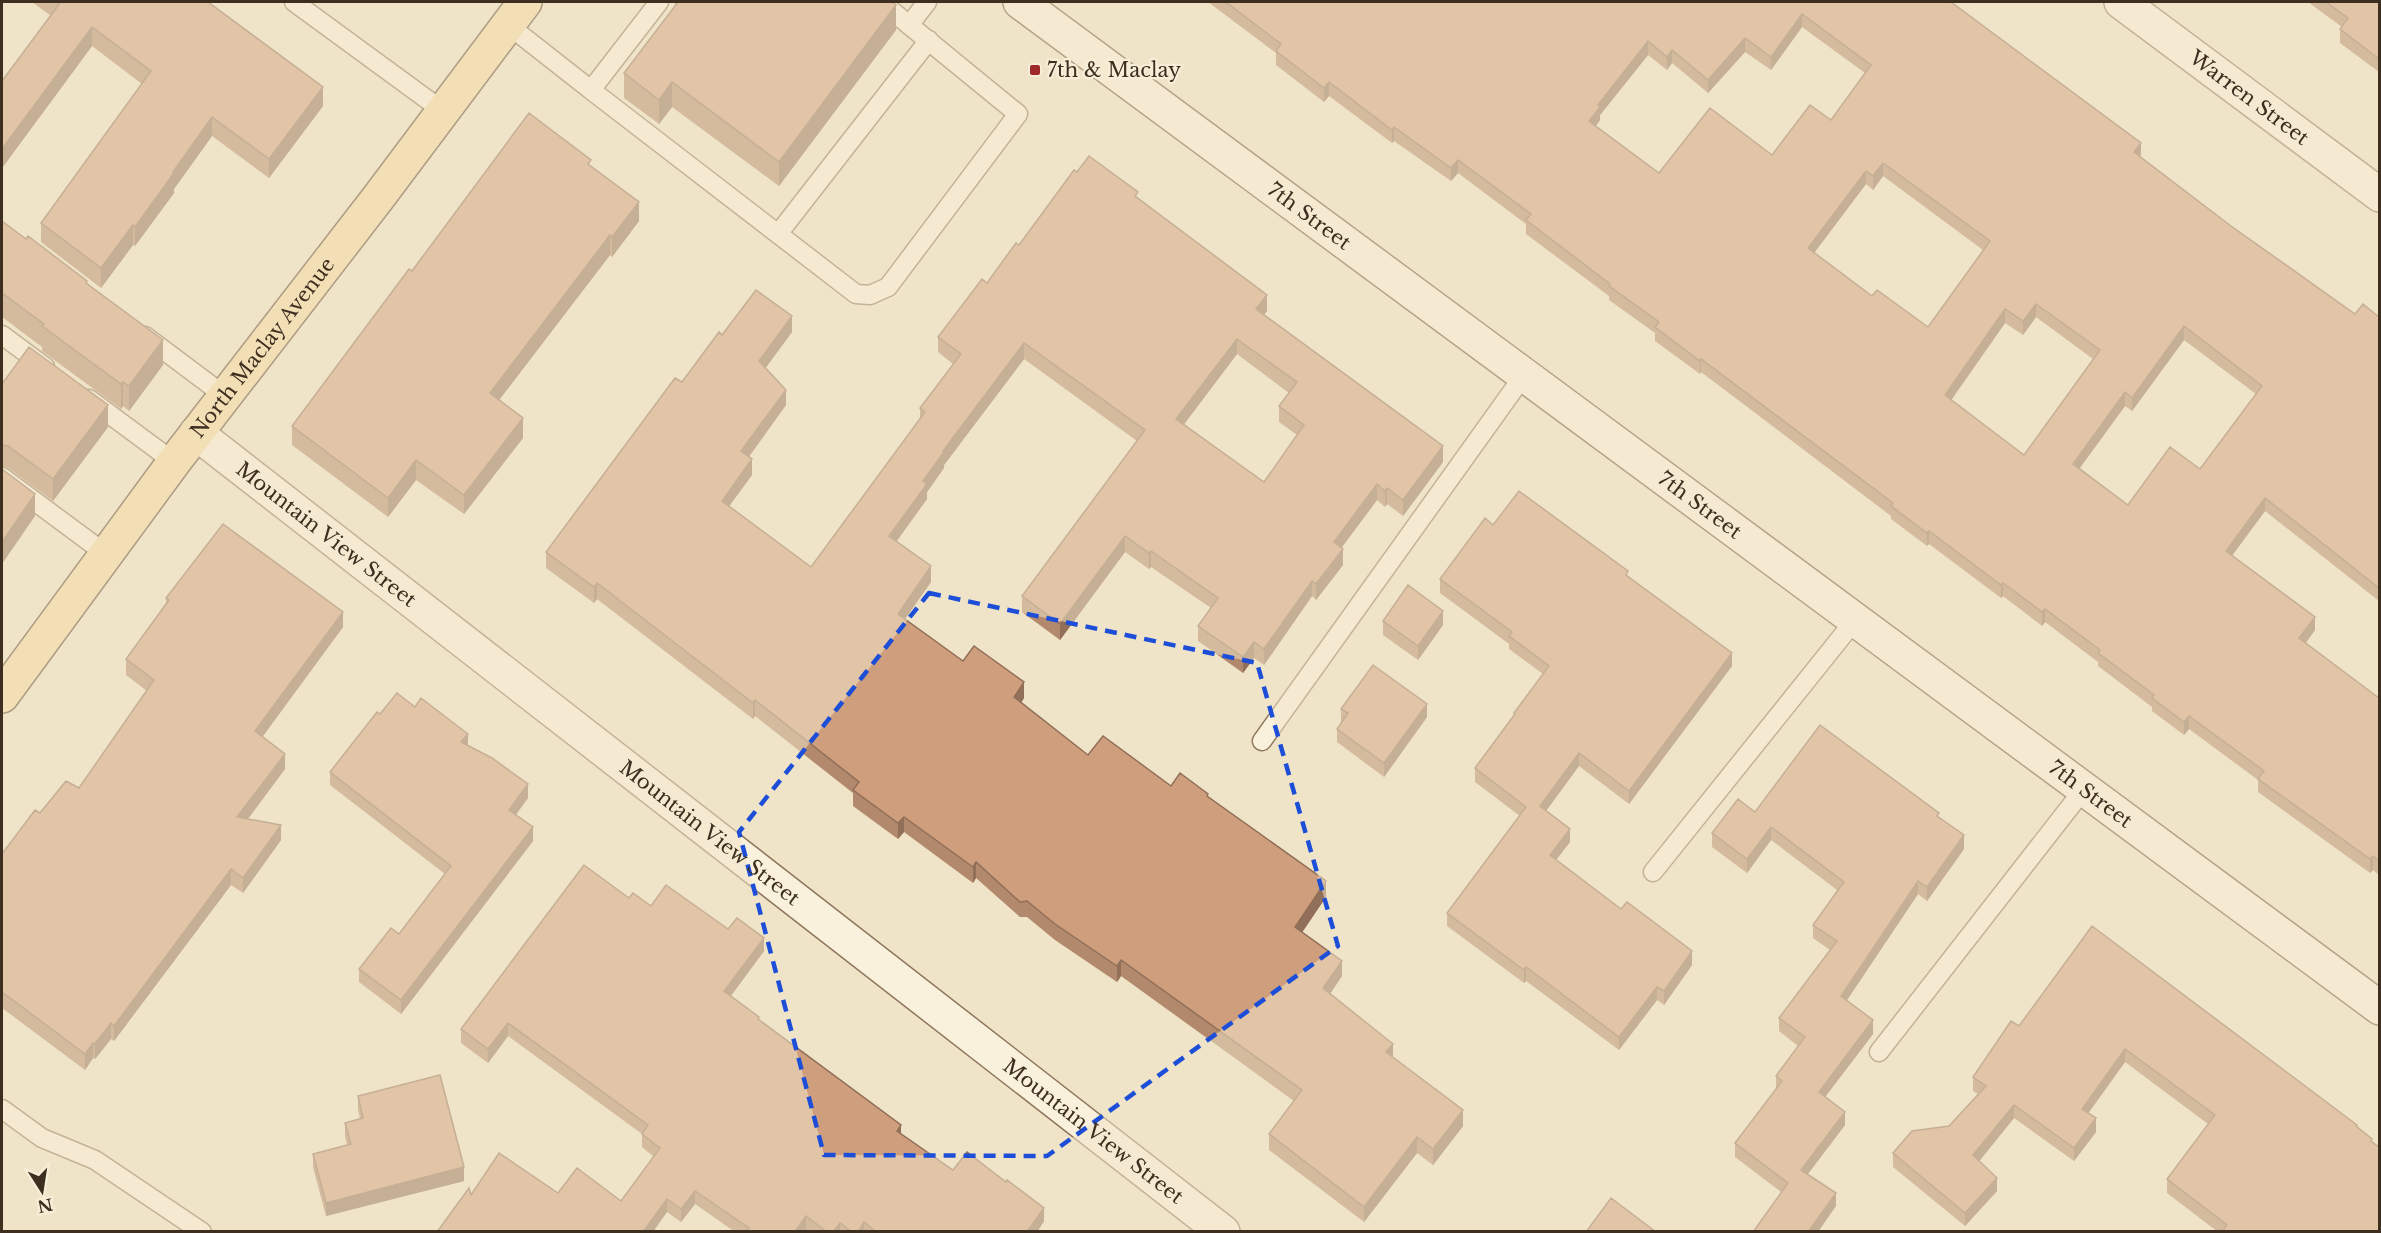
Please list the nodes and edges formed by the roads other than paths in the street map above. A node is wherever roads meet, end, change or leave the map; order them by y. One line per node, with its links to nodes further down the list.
1 (294, 2): 11 (lane)
2 (659, 2): 10 (lane)
3 (881, 2): 8 (lane)
4 (927, 2): 8 (lane)
5 (1020, 2): 16 (street, 7th Street)
6 (2121, 2): 12 (street, Warren Street)
7 (516, 13): 10 (lane); 11 (main road, North Maclay Avenue)
8 (910, 24): 9 (lane)
9 (928, 40): 13 (lane); 13 (lane)
10 (591, 90): 13 (lane)
11 (443, 111): 19 (main road, North Maclay Avenue)
12 (2379, 195)
13 (778, 234)
14 (132, 326): 19 (lane)
15 (2, 335): 17 (lane)
16 (1524, 375): 24 (street, 7th Street); 26 (lane)
17 (59, 377)
18 (78, 392): 21 (lane)
19 (225, 396): 20 (main road, North Maclay Avenue)
20 (196, 434): 21 (main road, North Maclay Avenue); 33 (street, Mountain View Street)
21 (174, 462): 23 (main road, North Maclay Avenue)
22 (2, 477): 23 (lane)
23 (106, 554): 25 (main road, North Maclay Avenue)
24 (1855, 620): 27 (street, 7th Street); 28 (lane)
25 (2, 696)
26 (1262, 741)
27 (2084, 789): 29 (street, 7th Street); 30 (lane)
28 (1653, 872)
29 (2379, 1008)
30 (1879, 1052)
31 (2, 1109): 32 (lane)
32 (202, 1232)
33 (1223, 1232)

